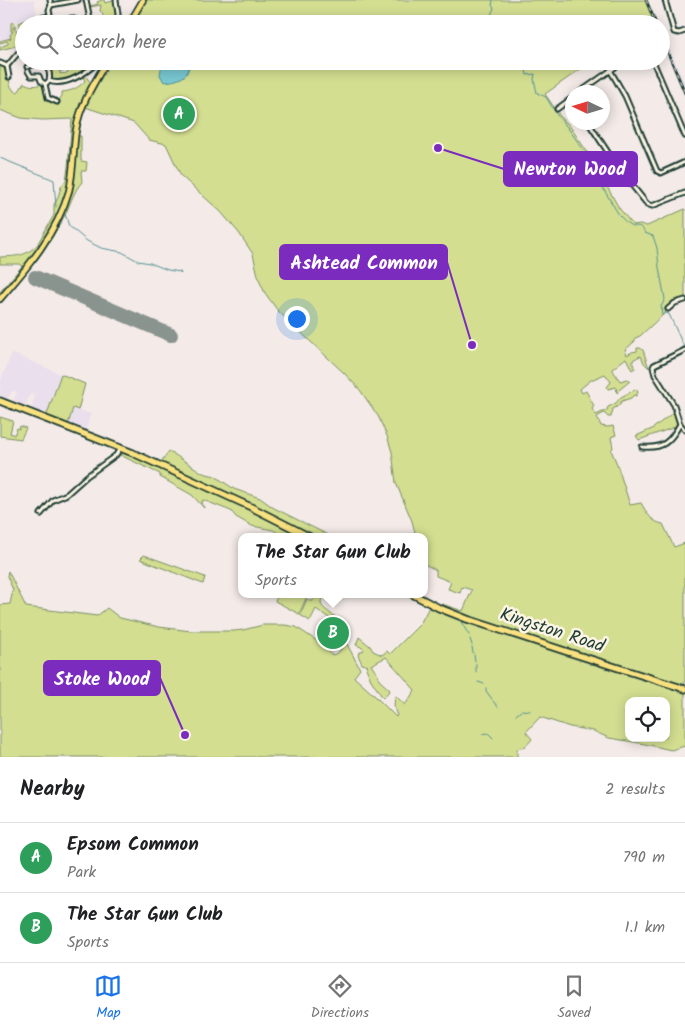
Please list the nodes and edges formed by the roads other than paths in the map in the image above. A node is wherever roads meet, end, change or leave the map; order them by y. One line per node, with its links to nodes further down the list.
1 (50, 0): 7 (street)
2 (78, 0): 7 (street)
3 (86, 0): 9 (street)
4 (116, 0): 10 (street)
5 (143, 0): 11 (main road)
6 (665, 0): 12 (street)
7 (51, 5): 8 (street)
8 (50, 15)
9 (89, 15)
10 (118, 15)
11 (134, 15)
12 (669, 15)
13 (670, 18): 14 (street)
14 (685, 31)
15 (15, 58): 17 (street)
16 (0, 62): 17 (street)
17 (7, 66): 24 (street)
18 (28, 70): 26 (street)
19 (48, 70): 25 (street)
20 (88, 70): 25 (street)
21 (101, 70): 35 (main road)
22 (610, 70): 27 (street); 33 (street)
23 (657, 70): 32 (street)
24 (8, 76)
25 (49, 81): 26 (street)
26 (44, 84): 28 (street)
27 (590, 85)
28 (57, 102)
29 (565, 103): 30 (street)
30 (557, 109)
31 (593, 130): 34 (street)
32 (685, 136)
33 (685, 162)
34 (685, 193)
35 (0, 299)
36 (685, 300): 37 (street)
37 (668, 309)
38 (685, 350): 40 (street)
39 (0, 401): 43 (highway)
40 (680, 424): 41 (street); 42 (street)
41 (685, 430)
42 (642, 447)
43 (121, 448): 44 (street); 45 (highway)
44 (41, 514)
45 (302, 533)
46 (420, 598): 47 (highway, Kingston Road)
47 (685, 689)

